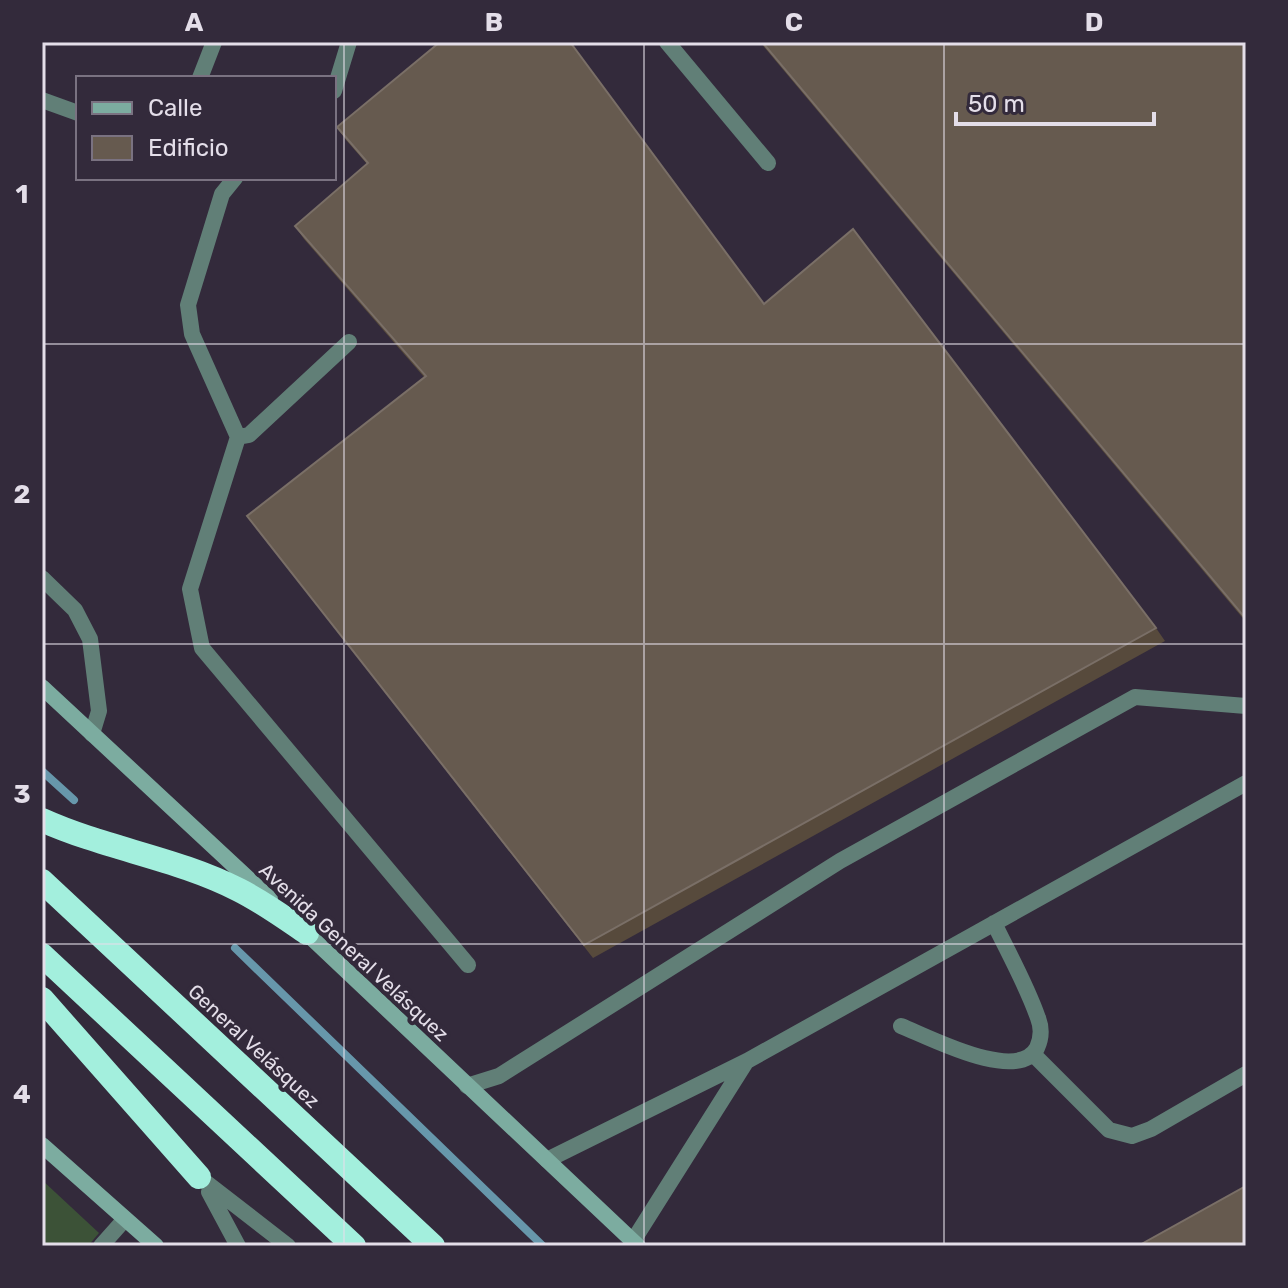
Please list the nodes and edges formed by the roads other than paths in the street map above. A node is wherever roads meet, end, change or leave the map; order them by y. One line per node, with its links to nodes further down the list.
1 (214, 42): 4 (street)
2 (349, 42): 5 (street)
3 (667, 42): 8 (street)
4 (201, 76)
5 (336, 84)
6 (42, 100): 7 (street)
7 (76, 112)
8 (768, 163)
9 (233, 180): 11 (street)
10 (349, 342): 11 (street)
11 (238, 437): 22 (street)
12 (42, 578): 15 (street)
13 (42, 687): 15 (main road, Avenida General Velásquez)
14 (1246, 706): 28 (street)
15 (92, 734): 20 (main road, Avenida General Velásquez)
16 (1246, 783): 19 (street)
17 (42, 820): 20 (highway)
18 (42, 881): 39 (highway, General Velásquez)
19 (994, 923): 25 (street); 26 (street)
20 (307, 933): 28 (main road, Avenida General Velásquez)
21 (42, 955): 38 (highway)
22 (468, 965)
23 (42, 999): 31 (highway)
24 (901, 1026): 25 (street)
25 (1033, 1054): 27 (street)
26 (747, 1061): 30 (street); 33 (street)
27 (1246, 1074)
28 (467, 1086): 30 (main road, Avenida General Velásquez)
29 (42, 1145): 32 (main road)
30 (547, 1160): 33 (main road, Avenida General Velásquez)
31 (199, 1177): 36 (street); 37 (street)
32 (125, 1219): 34 (street); 35 (main road)
33 (636, 1244)
34 (101, 1246)
35 (156, 1246)
36 (238, 1246)
37 (288, 1246)
38 (354, 1246)
39 (433, 1246)

